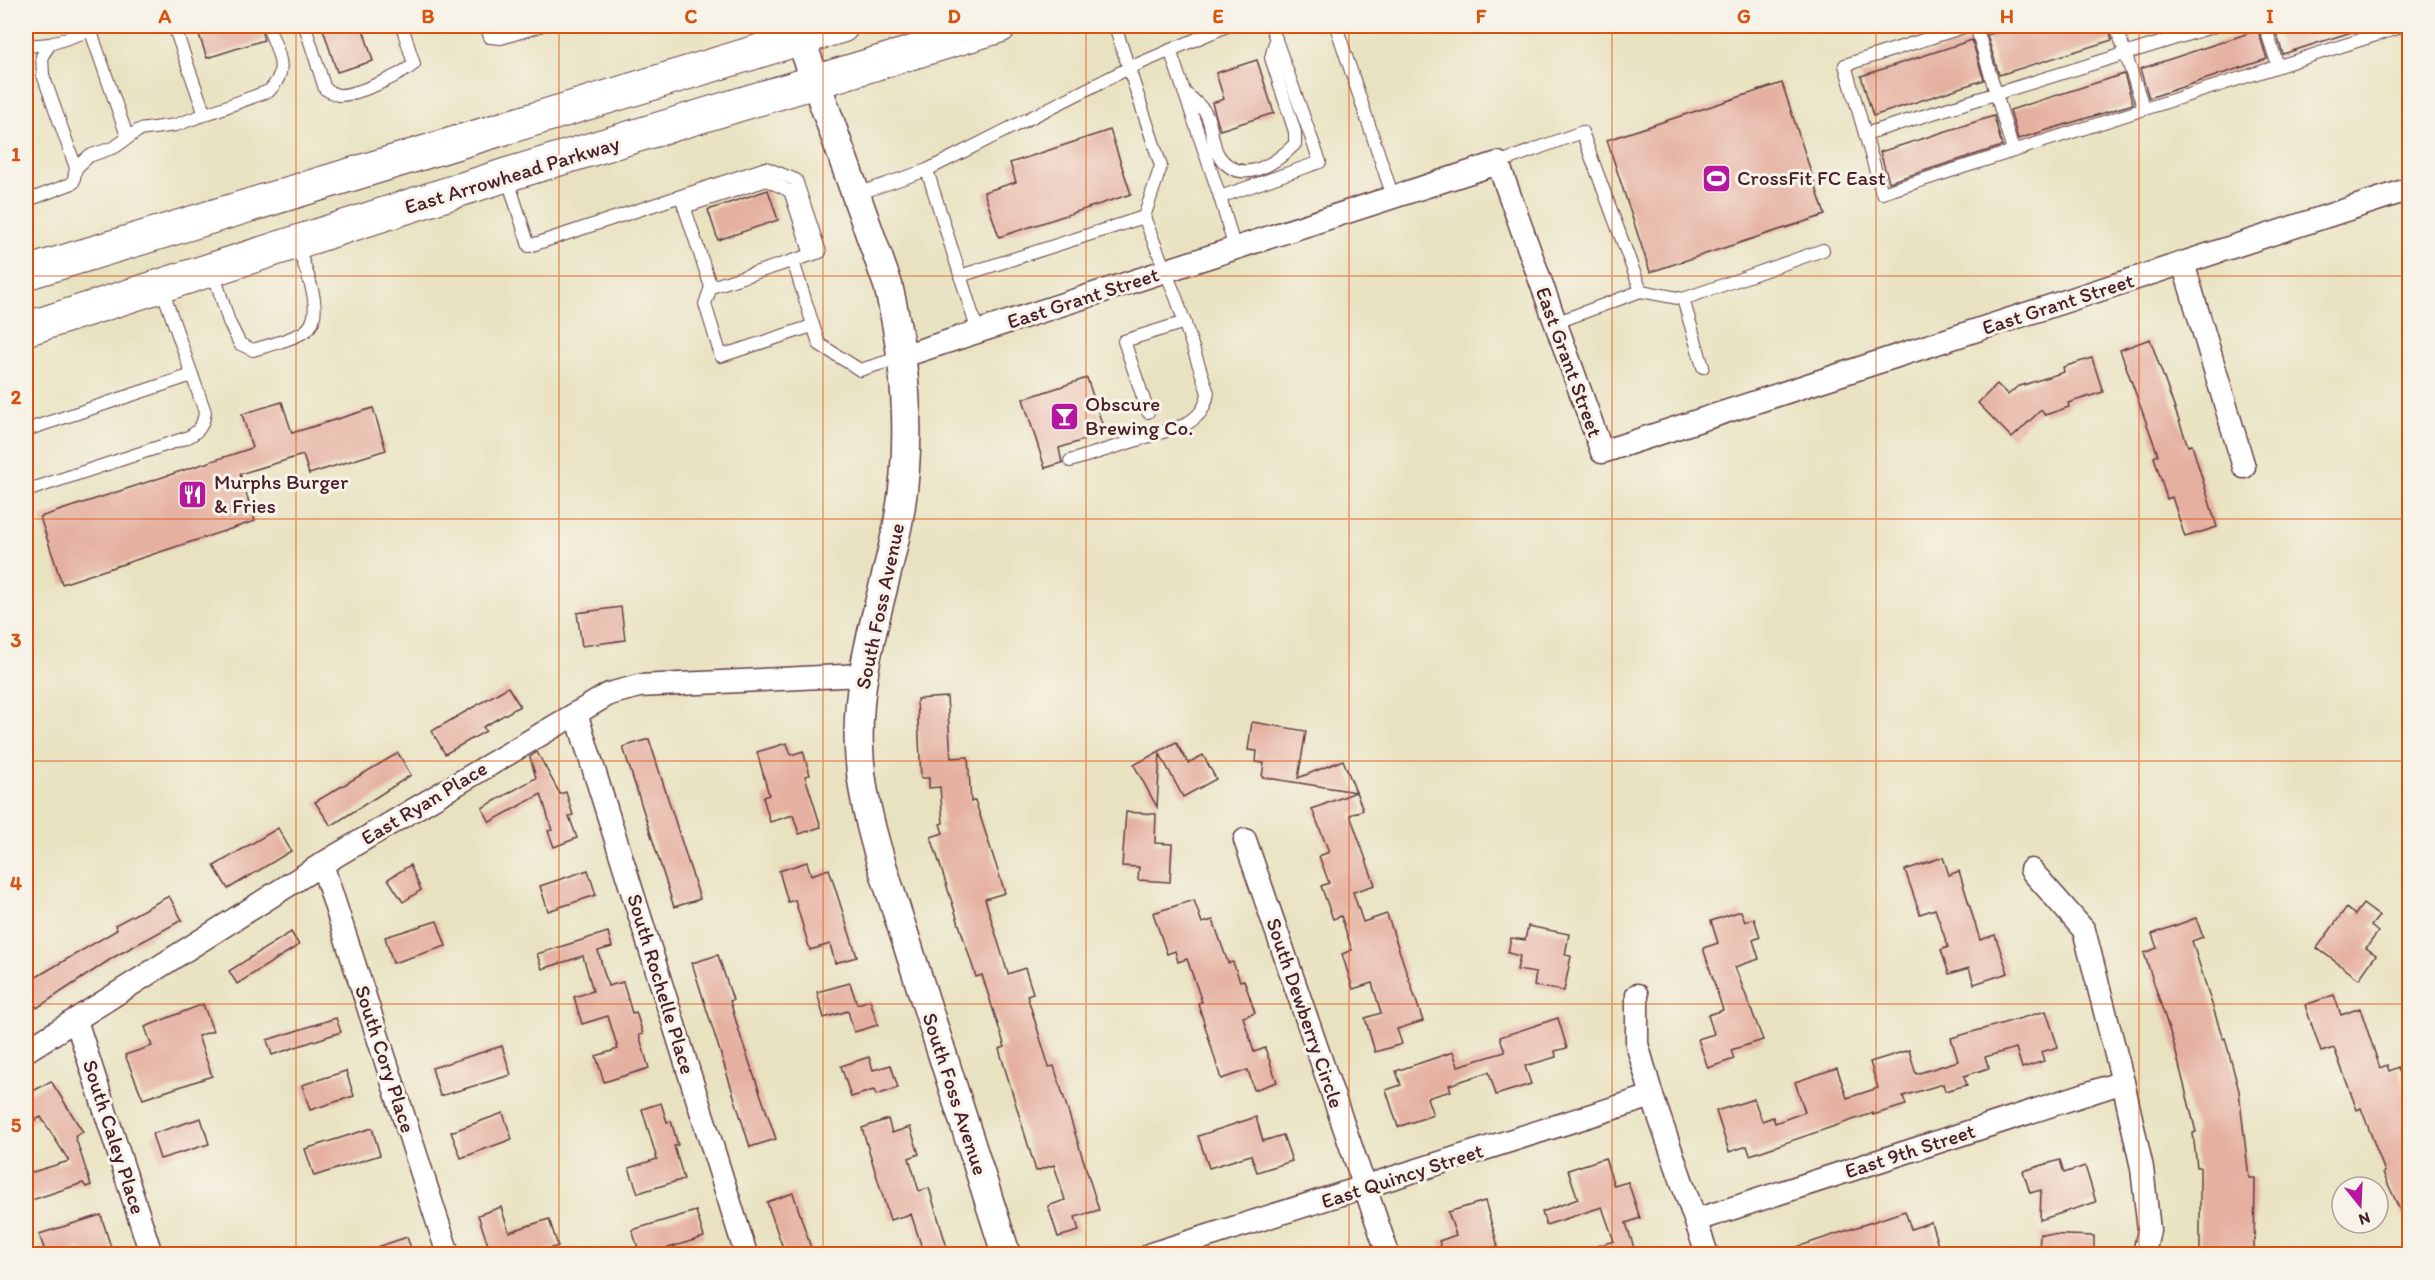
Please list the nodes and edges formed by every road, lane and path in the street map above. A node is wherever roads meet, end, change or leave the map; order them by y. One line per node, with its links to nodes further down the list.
1 (174, 26): 32 (lane)
2 (268, 26): 32 (lane)
3 (305, 26): 4 (lane)
4 (402, 26)
5 (486, 26): 6 (lane)
6 (540, 26)
7 (842, 26): 20 (main road)
8 (1000, 26): 28 (main road, East Arrowhead Parkway)
9 (1115, 26): 27 (lane)
10 (1227, 26): 24 (lane)
11 (1271, 26): 21 (lane)
12 (1336, 26): 43 (lane)
13 (1967, 26): 33 (lane)
14 (1976, 26): 30 (lane)
15 (2116, 26): 25 (lane)
16 (2215, 26): 25 (lane)
17 (2265, 26): 26 (lane)
18 (2404, 26): 26 (lane)
19 (90, 28): 22 (lane); 34 (lane)
20 (799, 32): 28 (street, South Foss Avenue); 54 (main road)
21 (1276, 38): 29 (lane); 42 (lane)
22 (50, 44): 23 (lane); 37 (lane)
23 (26, 46)
24 (1170, 50): 27 (lane); 29 (lane)
25 (2125, 53): 30 (lane); 31 (lane)
26 (2278, 66): 31 (lane)
27 (1129, 68): 38 (lane); 46 (lane)
28 (815, 83): 39 (main road, East Arrowhead Parkway); 41 (street, South Foss Avenue)
29 (1184, 92): 42 (lane)
30 (1996, 93): 33 (lane); 35 (lane)
31 (2144, 108): 35 (lane)
32 (205, 115): 34 (lane)
33 (1865, 134): 35 (lane)
34 (127, 136): 37 (lane)
35 (2013, 151)
36 (1498, 163): 43 (street, East Grant Street); 58 (lane); 61 (street, East Grant Street)
37 (76, 168): 44 (lane)
38 (927, 170): 41 (lane); 55 (lane)
39 (506, 175): 45 (lane); 47 (main road, East Arrowhead Parkway)
40 (2409, 189): 51 (street, East Grant Street)
41 (857, 194): 65 (street, South Foss Avenue)
42 (1221, 196): 48 (lane)
43 (1393, 197): 48 (street, East Grant Street)
44 (26, 201)
45 (683, 202): 50 (lane); 57 (lane)
46 (1144, 217): 53 (lane); 55 (lane)
47 (296, 243): 52 (main road, East Arrowhead Parkway); 52 (lane)
48 (1235, 249): 53 (street, East Grant Street)
49 (1823, 250): 59 (lane)
50 (793, 261): 57 (lane); 62 (lane)
51 (2183, 263): 61 (street, East Grant Street); 71 (street)
52 (212, 270): 56 (main road, East Arrowhead Parkway)
53 (1167, 272): 60 (lane); 64 (street, East Grant Street)
54 (26, 273)
55 (960, 276): 64 (lane)
56 (161, 285): 63 (main road, East Arrowhead Parkway); 67 (lane)
57 (711, 287): 62 (lane)
58 (1641, 291): 59 (lane); 61 (lane)
59 (1683, 299): 66 (lane)
60 (1185, 322): 68 (lane); 70 (lane)
61 (1555, 323)
62 (813, 326): 65 (lane)
63 (26, 329)
64 (978, 332): 65 (street, East Grant Street)
65 (903, 356): 73 (street, South Foss Avenue)
66 (1703, 367)
67 (192, 375): 69 (lane); 72 (lane)
68 (1148, 412)
69 (26, 430)
70 (1070, 461)
71 (2244, 467)
72 (26, 483)
73 (862, 675): 74 (street, East Ryan Place); 88 (street, South Foss Avenue)
74 (576, 713): 76 (street, East Ryan Place); 87 (street, South Rochelle Place)
75 (1245, 840): 83 (street, South Dewberry Circle)
76 (322, 864): 79 (street, East Ryan Place); 86 (street, South Cory Place)
77 (2031, 870): 81 (street)
78 (1637, 995): 82 (street)
79 (76, 1020): 80 (street, East Ryan Place); 85 (street, South Caley Place)
80 (26, 1051)
81 (2123, 1082): 84 (street, East 9th Street); 92 (street)
82 (1652, 1096): 83 (street, East Quincy Street); 84 (street)
83 (1366, 1187): 89 (street, East Quincy Street); 90 (street, South Dewberry Circle)
84 (1696, 1220): 91 (street)
85 (151, 1254)
86 (448, 1254)
87 (746, 1254)
88 (1006, 1254)
89 (1151, 1254)
90 (1388, 1254)
91 (1707, 1254)
92 (2144, 1254)

